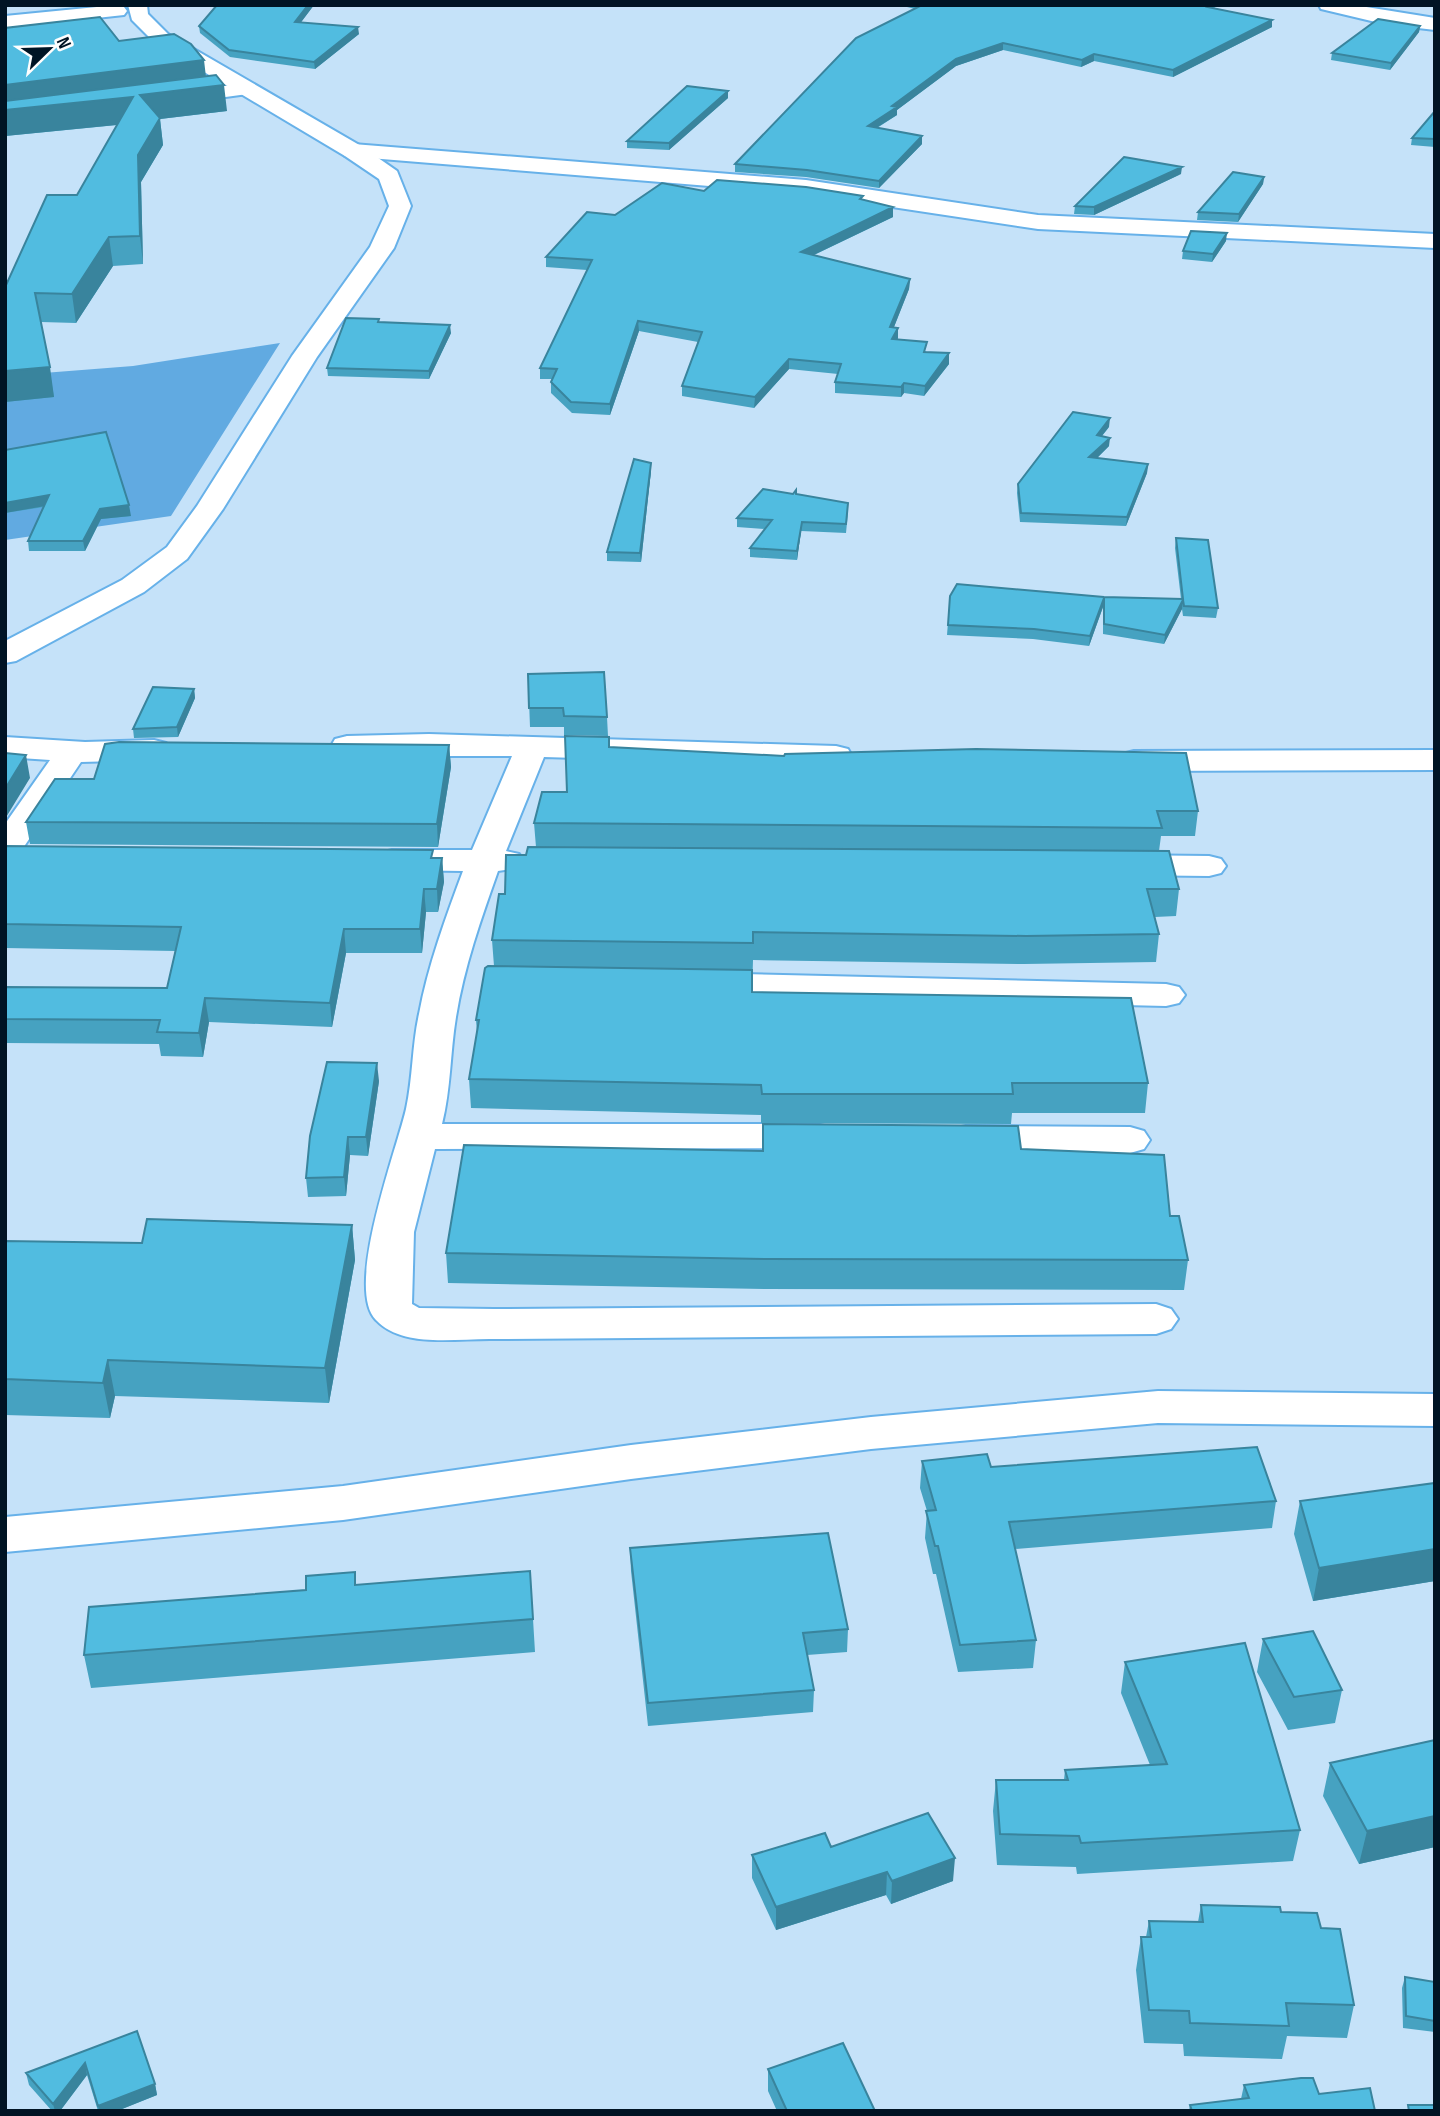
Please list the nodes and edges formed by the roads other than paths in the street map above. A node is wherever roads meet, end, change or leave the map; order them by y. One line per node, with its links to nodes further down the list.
1 (92, 5): 3 (street)
2 (1328, 5): 5 (street)
3 (131, 10): 4 (street); 6 (street)
4 (5, 22)
5 (1435, 24)
6 (248, 89): 7 (street); 8 (street)
7 (154, 101)
8 (353, 151): 9 (street); 10 (street)
9 (1435, 241)
10 (5, 654)
11 (319, 746): 13 (street)
12 (5, 747): 15 (street)
13 (532, 747): 16 (street); 21 (street)
14 (181, 750): 15 (street)
15 (72, 751): 19 (street)
16 (869, 757)
17 (1435, 760): 18 (street)
18 (1100, 762)
19 (14, 855)
20 (360, 860): 21 (street)
21 (482, 861): 22 (street); 28 (street)
22 (537, 861)
23 (1086, 865): 24 (street)
24 (1209, 866)
25 (669, 984): 26 (street)
26 (1166, 995)
27 (846, 1136): 28 (street)
28 (418, 1137): 31 (street)
29 (927, 1137): 30 (street)
30 (1130, 1140)
31 (1156, 1319)
32 (1435, 1410): 33 (street)
33 (5, 1535)

